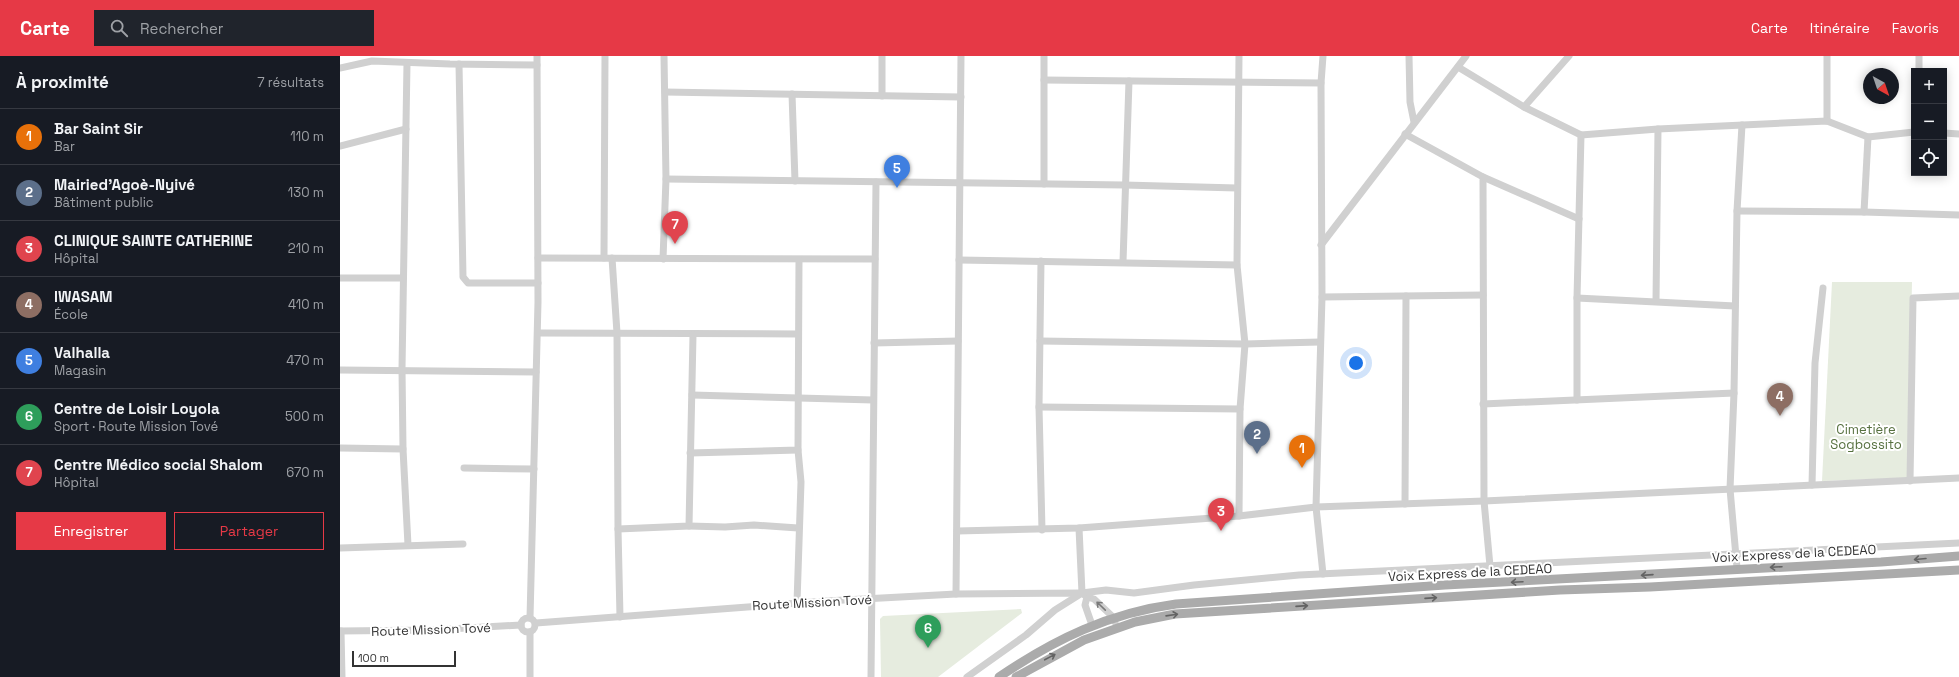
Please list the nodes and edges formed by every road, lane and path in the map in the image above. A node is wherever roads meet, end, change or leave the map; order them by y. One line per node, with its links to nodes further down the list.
1 (450, 56): 17 (street)
2 (537, 56): 19 (street)
3 (605, 56): 58 (street)
4 (664, 56): 27 (street)
5 (882, 56): 29 (street)
6 (961, 56): 30 (street)
7 (1044, 56): 23 (street)
8 (1239, 56): 25 (street)
9 (1323, 56): 26 (street)
10 (1409, 56): 32 (street)
11 (1466, 56): 20 (street)
12 (1569, 56): 31 (street)
13 (1826, 56): 33 (street)
14 (1919, 56): 22 (street)
15 (372, 58): 16 (street); 21 (street)
16 (407, 63): 17 (street); 36 (street)
17 (450, 64): 18 (street)
18 (459, 64): 19 (street); 69 (street)
19 (537, 65): 57 (street)
20 (1458, 67): 31 (street); 32 (street)
21 (340, 68)
22 (1919, 68)
23 (1044, 80): 24 (street); 49 (street)
24 (1129, 82): 25 (street); 50 (street)
25 (1238, 82): 26 (street); 51 (street)
26 (1321, 83): 56 (street)
27 (665, 92): 28 (street); 45 (street)
28 (792, 94): 29 (street); 46 (street)
29 (882, 96): 30 (street)
30 (961, 97): 48 (street)
31 (1524, 107): 41 (street)
32 (1414, 122): 39 (street)
33 (1827, 122): 34 (street); 42 (street)
34 (1742, 125): 35 (street); 52 (street)
35 (1658, 128): 41 (street); 76 (street)
36 (406, 129): 43 (street); 68 (street)
37 (1911, 132): 42 (street)
38 (1947, 133): 40 (street)
39 (1405, 134): 44 (street); 56 (street)
40 (1959, 134)
41 (1581, 135): 55 (street)
42 (1868, 136): 53 (street)
43 (340, 146)
44 (1483, 177): 55 (street); 71 (street)
45 (666, 179): 46 (street); 60 (street)
46 (795, 181): 47 (street)
47 (876, 182): 48 (street); 61 (street)
48 (960, 183): 49 (street); 63 (street)
49 (1044, 184): 50 (street)
50 (1124, 184): 51 (street); 65 (street)
51 (1237, 188): 66 (street)
52 (1737, 211): 53 (street); 77 (street)
53 (1864, 212): 54 (street)
54 (1959, 215)
55 (1579, 219): 75 (street)
56 (1321, 246): 74 (street)
57 (538, 258): 58 (street); 69 (street)
58 (604, 258): 59 (street)
59 (612, 258): 60 (street); 78 (street)
60 (663, 259): 62 (street)
61 (875, 259): 62 (street); 85 (street)
62 (799, 260): 80 (street)
63 (959, 260): 64 (street); 83 (street)
64 (1041, 261): 65 (street); 82 (street)
65 (1123, 262): 66 (street)
66 (1237, 265): 86 (street)
67 (340, 278): 68 (street)
68 (403, 278): 87 (street)
69 (538, 284): 79 (street)
70 (1822, 288): 106 (street)
71 (1483, 295): 72 (street); 95 (street)
72 (1406, 296): 74 (street); 109 (street)
73 (1959, 296): 105 (street)
74 (1322, 297): 84 (street)
75 (1577, 298): 76 (street); 94 (street)
76 (1656, 301): 77 (street)
77 (1735, 306): 90 (street)
78 (617, 333): 79 (street); 81 (street); 115 (street)
79 (538, 334): 89 (street)
80 (798, 334): 81 (street); 92 (street)
81 (693, 335): 91 (street)
82 (1040, 341): 86 (street); 96 (street)
83 (958, 342): 85 (street); 117 (street)
84 (1320, 342): 86 (street); 110 (street)
85 (874, 343): 93 (street)
86 (1245, 344): 97 (street)
87 (402, 369): 88 (street); 89 (street); 99 (street)
88 (340, 370)
89 (536, 372): 103 (street)
90 (1734, 393): 94 (street); 107 (street)
91 (692, 395): 92 (street); 101 (street)
92 (797, 398): 93 (street); 100 (street)
93 (873, 400): 133 (street)
94 (1578, 400): 95 (street)
95 (1483, 404): 108 (street)
96 (1039, 407): 97 (street); 116 (street)
97 (1240, 409): 111 (street)
98 (340, 448): 99 (street)
99 (403, 449): 120 (street)
100 (798, 450): 101 (street); 113 (street)
101 (690, 453): 112 (street)
102 (464, 468): 103 (street)
103 (534, 469): 137 (street)
104 (1959, 478): 105 (street)
105 (1910, 481): 106 (street)
106 (1812, 485): 107 (street)
107 (1730, 489): 108 (street); 122 (street)
108 (1484, 501): 109 (street); 125 (street)
109 (1404, 504): 110 (street)
110 (1316, 507): 111 (street); 128 (street)
111 (1240, 516): 114 (street)
112 (689, 526): 113 (street); 115 (street)
113 (798, 528): 135 (street)
114 (1079, 528): 116 (street); 132 (street)
115 (618, 529): 136 (street)
116 (1042, 530): 117 (street)
117 (957, 531): 131 (street)
118 (1959, 543): 122 (street, Route Mission Tové)
119 (463, 544): 120 (street)
120 (408, 545): 121 (street)
121 (340, 548)
122 (1736, 553): 125 (street, Route Mission Tové); 126 (street)
123 (1959, 556): 124 (main road, Voix Express de la CEDEAO, one-way to 124)
124 (1804, 565): 126 (main road, Voix Express de la CEDEAO, one-way to 126); 129 (main road)
125 (1490, 566): 128 (street, Route Mission Tové)
126 (1737, 568): 130 (main road, Voix Express de la CEDEAO, one-way to 130)
127 (1959, 570): 129 (main road)
128 (1323, 574): 132 (street, Route Mission Tové)
129 (1804, 579): 134 (main road, one-way to 129)
130 (1392, 589): 134 (main road); 138 (main road, Voix Express de la CEDEAO)
131 (956, 594): 132 (street, Route Mission Tové); 133 (street, Route Mission Tové)
132 (1084, 595): 138 (street, one-way to 132); 141 (street); 148 (street)
133 (873, 599): 135 (street, Route Mission Tové); 147 (street)
134 (1393, 600): 142 (main road, one-way to 134)
135 (797, 603): 136 (street, Route Mission Tové)
136 (620, 617): 139 (street, Route Mission Tové)
137 (530, 618): 139 (street); 140 (street)
138 (1114, 618): 141 (main road, Voix Express de la CEDEAO); 142 (street)
139 (536, 624): 144 (street)
140 (521, 625): 143 (street, Route Mission Tové); 144 (street)
141 (1092, 625): 149 (main road, Voix Express de la CEDEAO)
142 (1117, 628): 150 (main road, one-way to 142)
143 (340, 631): 145 (street)
144 (530, 632): 146 (street)
145 (342, 677)
146 (530, 677)
147 (871, 677)
148 (968, 677)
149 (999, 677)
150 (1016, 677)

